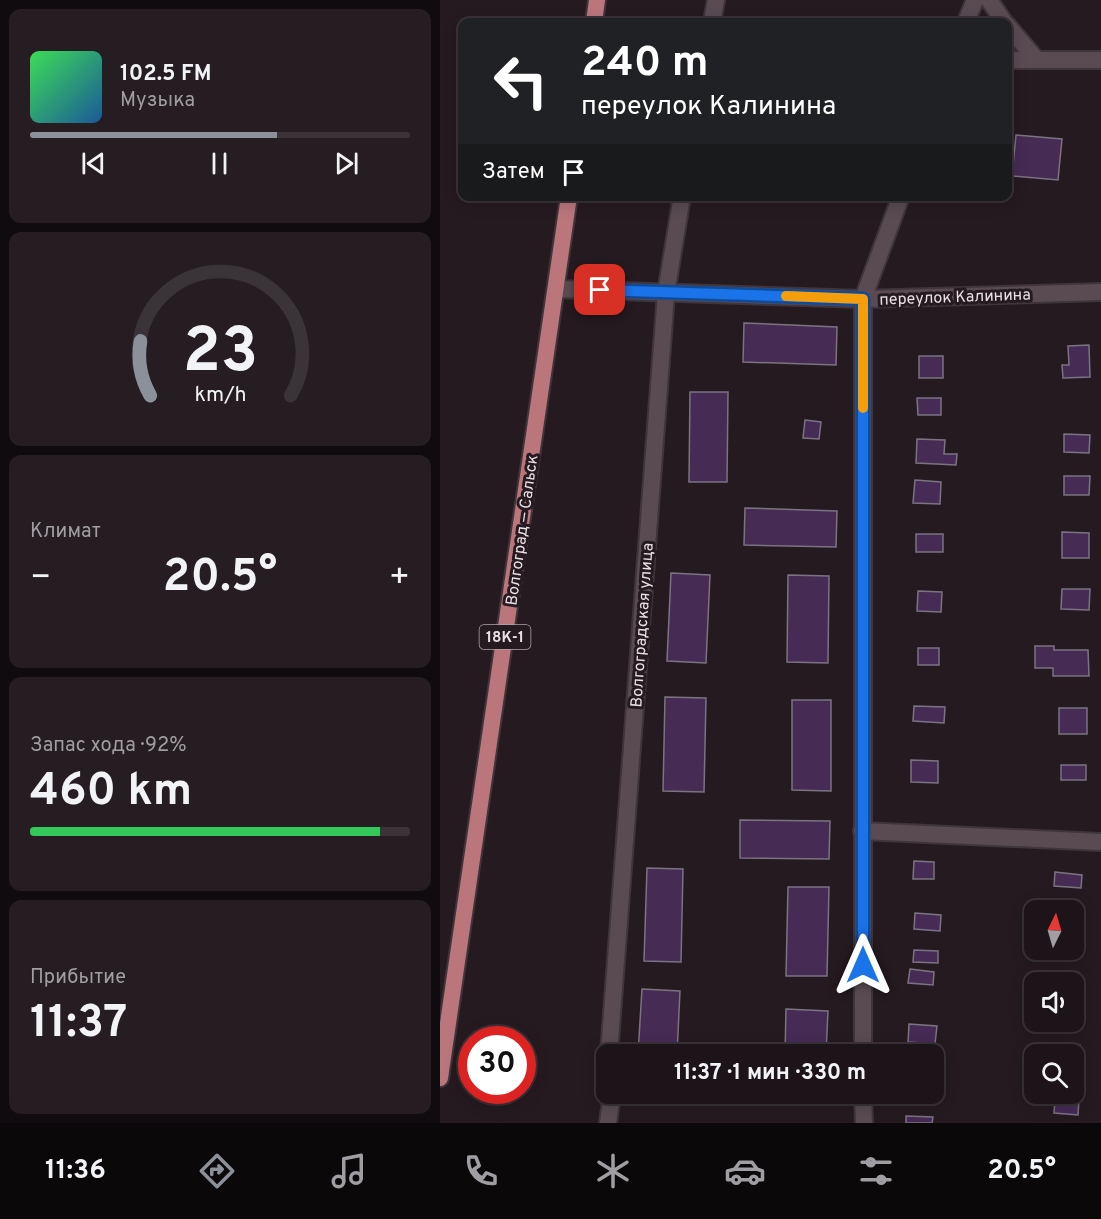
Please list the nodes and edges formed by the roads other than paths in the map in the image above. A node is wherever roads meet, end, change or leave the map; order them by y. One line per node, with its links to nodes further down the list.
1 (597, 0): 5 (main road)
2 (716, 0): 6 (street)
3 (975, 0): 7 (street)
4 (989, 0): 8 (street)
5 (595, 18)
6 (713, 18)
7 (968, 18)
8 (1002, 18)
9 (1012, 31): 10 (street)
10 (1036, 59): 11 (street); 12 (street)
11 (1012, 60)
12 (1102, 60)
13 (568, 201): 16 (main road, Волгоград — Сальск / 18К-1)
14 (681, 201): 17 (street, Волгоградская улица)
15 (899, 201): 19 (street)
16 (556, 289): 17 (street, переулок Калинина); 24 (main road, Волгоград — Сальск / 18К-1)
17 (666, 292): 19 (street, переулок Калинина); 22 (street, Волгоградская улица)
18 (1102, 292): 19 (street, переулок Калинина)
19 (863, 299): 20 (street)
20 (862, 831): 21 (street); 23 (street)
21 (1102, 842)
22 (610, 1044)
23 (863, 1044)
24 (440, 1078)
25 (610, 1104): 27 (street)
26 (863, 1104): 28 (street)
27 (608, 1123)
28 (863, 1123)

